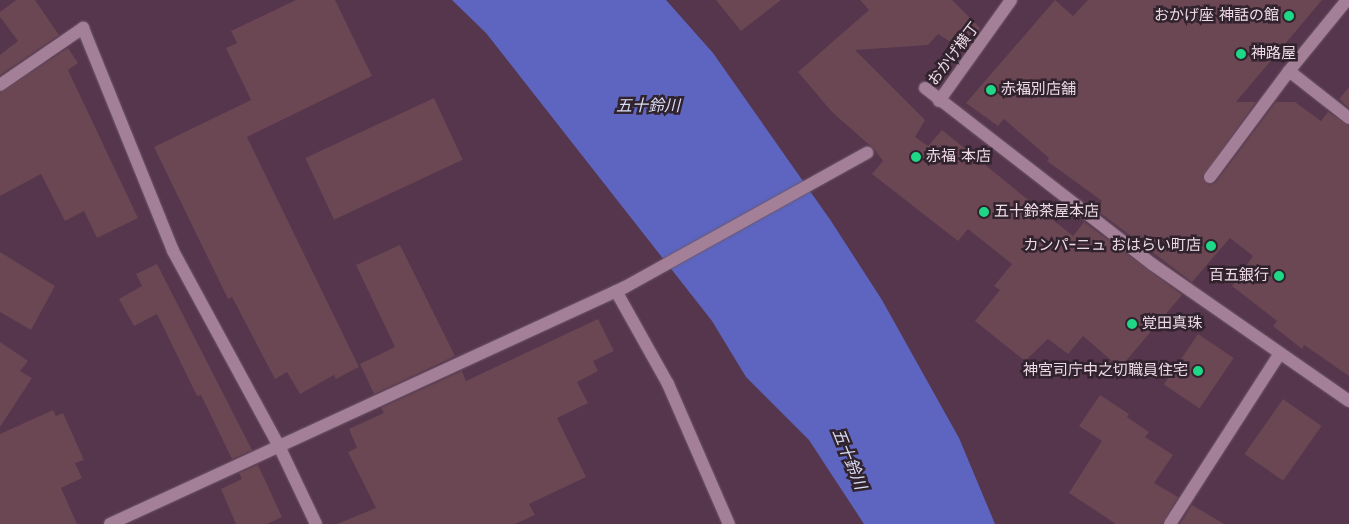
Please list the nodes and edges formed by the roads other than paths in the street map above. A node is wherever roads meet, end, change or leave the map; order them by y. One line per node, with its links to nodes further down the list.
1 (1011, 0): 6 (street, おかげ横丁)
2 (1347, 0): 3 (street)
3 (1289, 71): 7 (street); 9 (street)
4 (0, 85): 13 (street)
5 (925, 88): 6 (street)
6 (939, 101): 11 (street)
7 (1349, 118)
8 (867, 153): 10 (street)
9 (1210, 177)
10 (620, 289): 13 (street); 16 (street)
11 (1280, 353): 12 (street); 17 (street)
12 (1349, 401)
13 (279, 446): 14 (street); 15 (street)
14 (110, 524)
15 (316, 524)
16 (729, 524)
17 (1170, 524)

